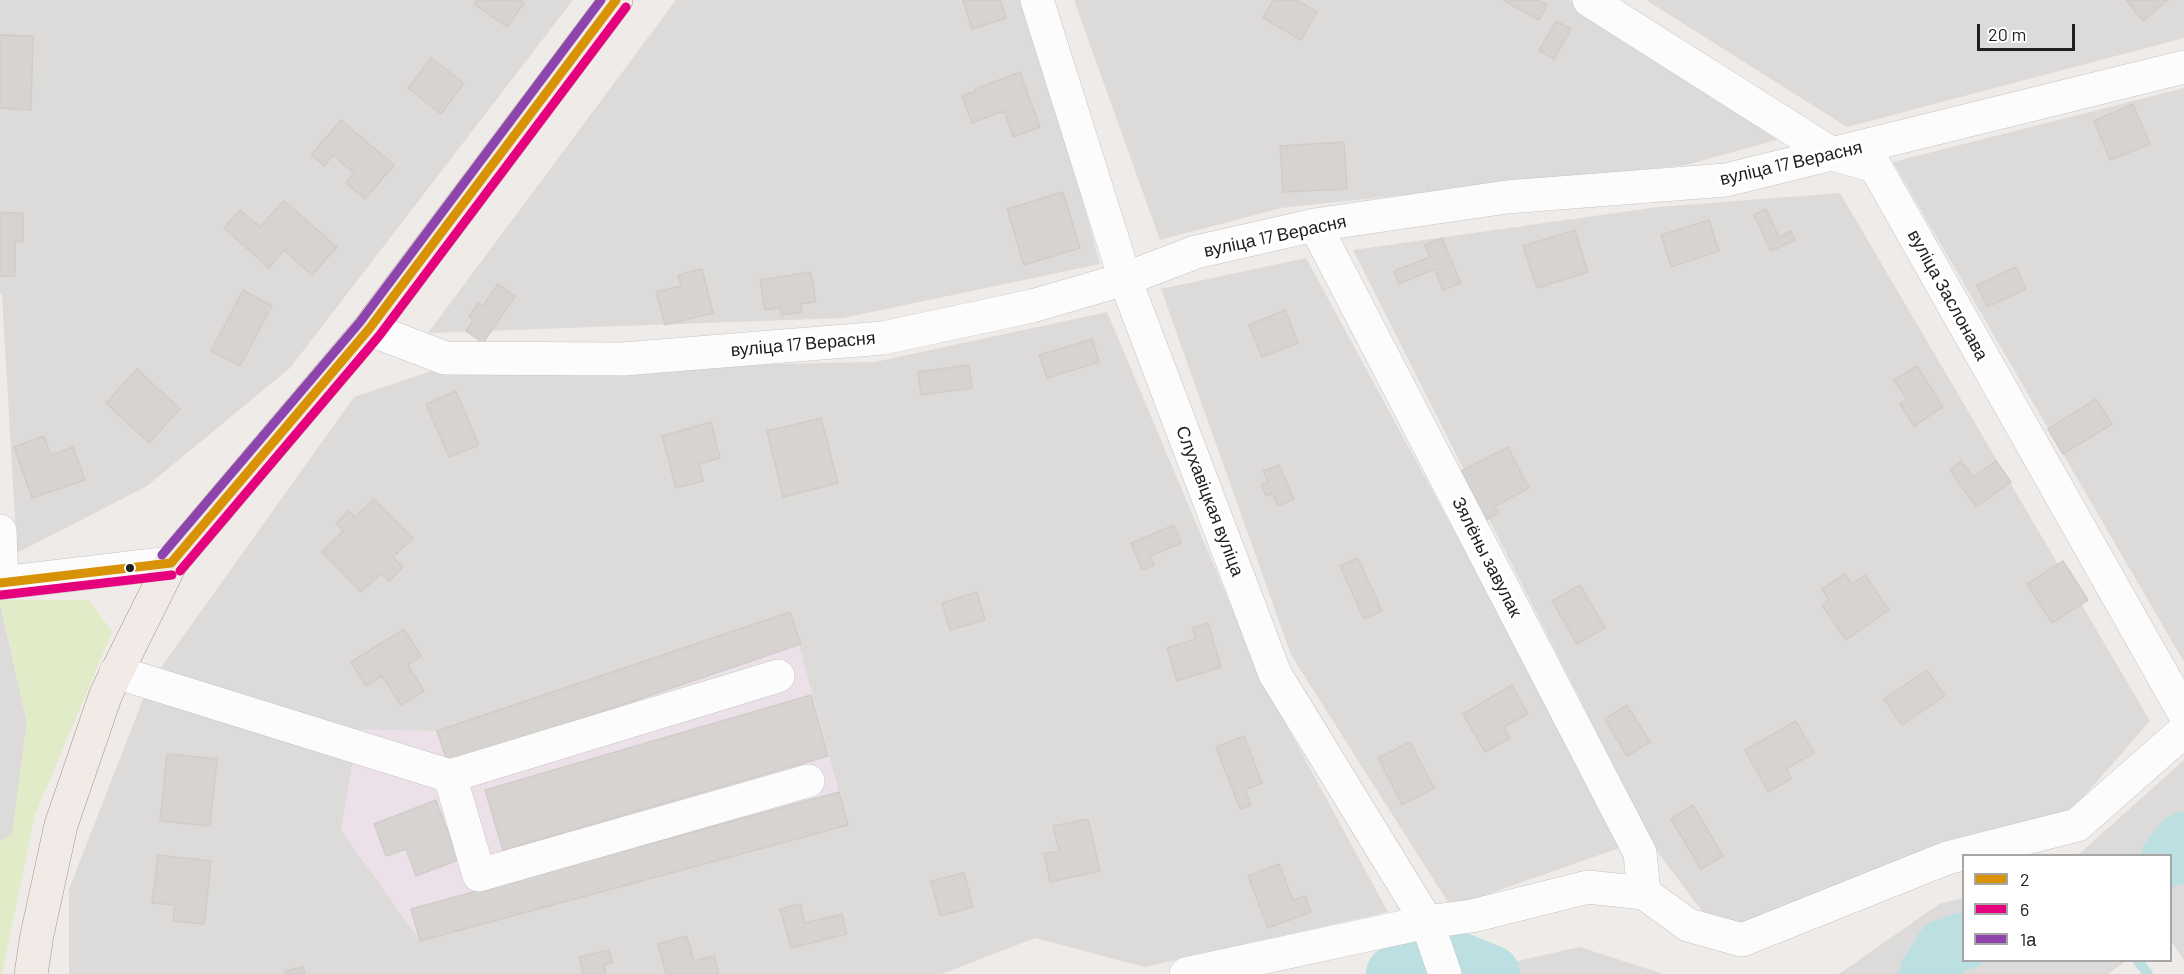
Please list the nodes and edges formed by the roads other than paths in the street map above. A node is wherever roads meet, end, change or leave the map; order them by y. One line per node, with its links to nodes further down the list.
1 (616, 0): 8 (main road)
2 (1037, 0): 7 (street, Слухавіцкая вуліца)
3 (1589, 0): 5 (street, вуліца Заслонава)
4 (2184, 67): 5 (street, вуліца 17 Верасня)
5 (1832, 154): 6 (street, вуліца 17 Верасня); 14 (street, вуліца Заслонава)
6 (1314, 225): 7 (street, вуліца 17 Верасня); 20 (street, Зялёны завулак)
7 (1125, 279): 8 (street, вуліца 17 Верасня); 21 (street, Слухавіцкая вуліца)
8 (369, 329): 10 (main road)
9 (0, 531): 11 (street)
10 (171, 563): 11 (street); 12 (main road)
11 (1, 583)
12 (116, 672): 16 (street); 22 (main road)
13 (778, 676): 16 (street)
14 (2184, 713)
15 (2184, 731): 19 (street)
16 (450, 776): 17 (street)
17 (808, 781)
18 (1962, 854): 20 (street)
19 (1963, 854)
20 (1644, 893): 21 (street)
21 (1427, 922): 23 (street); 24 (street, Слухавіцкая вуліца)
22 (31, 974)
23 (1186, 974)
24 (1445, 974)

